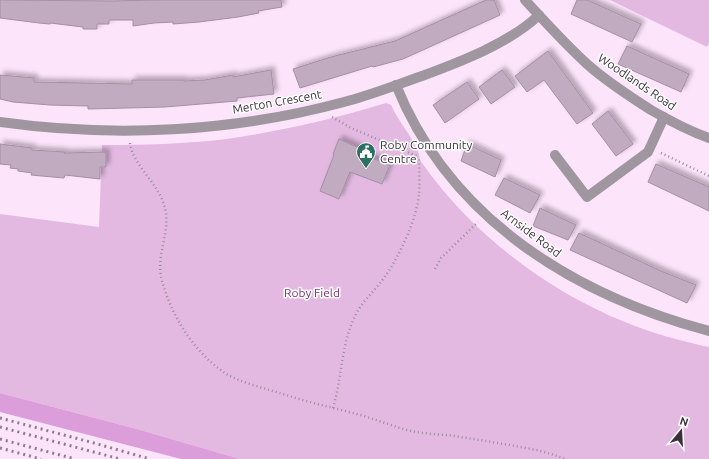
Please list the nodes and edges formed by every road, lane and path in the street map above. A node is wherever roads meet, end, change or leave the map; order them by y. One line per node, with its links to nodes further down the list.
1 (525, 0): 2 (street, Woodlands Road)
2 (539, 15): 3 (street, Merton Crescent); 5 (street, Woodlands Road)
3 (396, 85): 4 (street, Merton Crescent); 12 (street, Arnside Road)
4 (318, 109): 6 (street, Merton Crescent); 11 (path)
5 (664, 117): 7 (street, Woodlands Road); 9 (street)
6 (0, 122)
7 (709, 138)
8 (130, 145): 17 (path)
9 (650, 148): 10 (street); 13 (path)
10 (555, 155)
11 (418, 157): 12 (path); 17 (path)
12 (441, 166): 14 (street, Arnside Road)
13 (709, 176)
14 (486, 214): 15 (path); 16 (street, Arnside Road)
15 (435, 269)
16 (709, 331)
17 (333, 408): 18 (path)
18 (566, 459)

